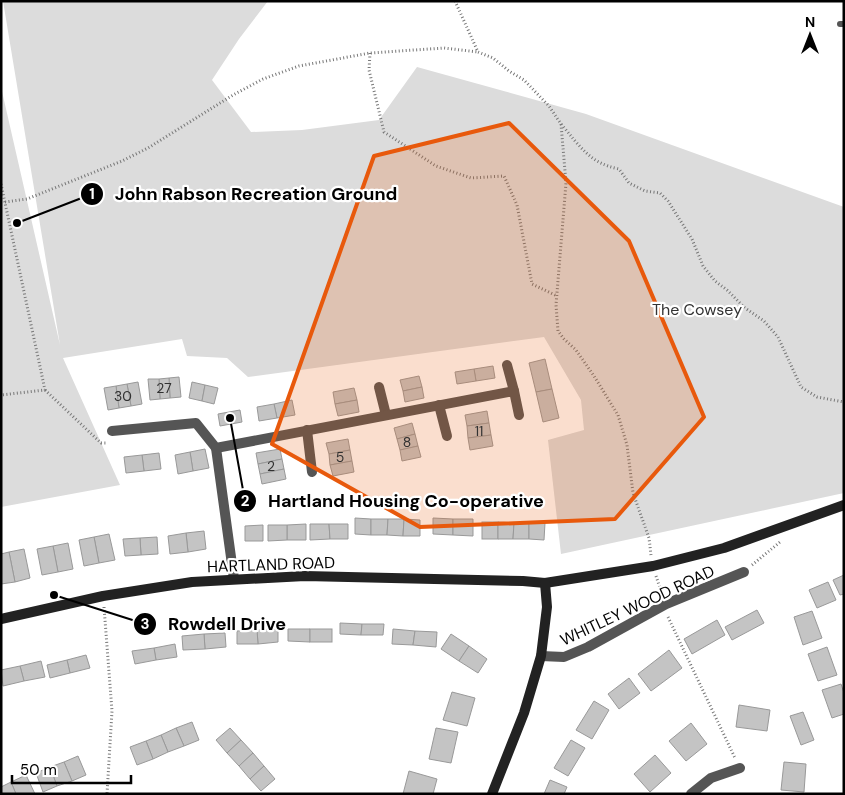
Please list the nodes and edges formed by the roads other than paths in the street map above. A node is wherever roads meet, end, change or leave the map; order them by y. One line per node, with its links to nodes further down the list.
1 (507, 365): 3 (street)
2 (379, 387): 5 (street)
3 (514, 391): 4 (street); 6 (street)
4 (439, 405): 5 (street); 9 (street)
5 (386, 415): 7 (street)
6 (519, 415)
7 (307, 430): 10 (street); 11 (street)
8 (112, 431): 10 (street)
9 (447, 436)
10 (216, 448): 14 (street)
11 (312, 472)
12 (844, 505): 15 (street, WHITLEY WOOD ROAD)
13 (744, 572): 17 (street, WHITLEY WOOD ROAD)
14 (234, 579): 15 (street, HARTLAND ROAD); 16 (street, HARTLAND ROAD)
15 (545, 583): 17 (street, WHITLEY WOOD ROAD)
16 (1, 619)
17 (542, 656): 19 (street, WHITLEY WOOD ROAD)
18 (740, 768): 20 (street)
19 (492, 794)
20 (691, 794)

